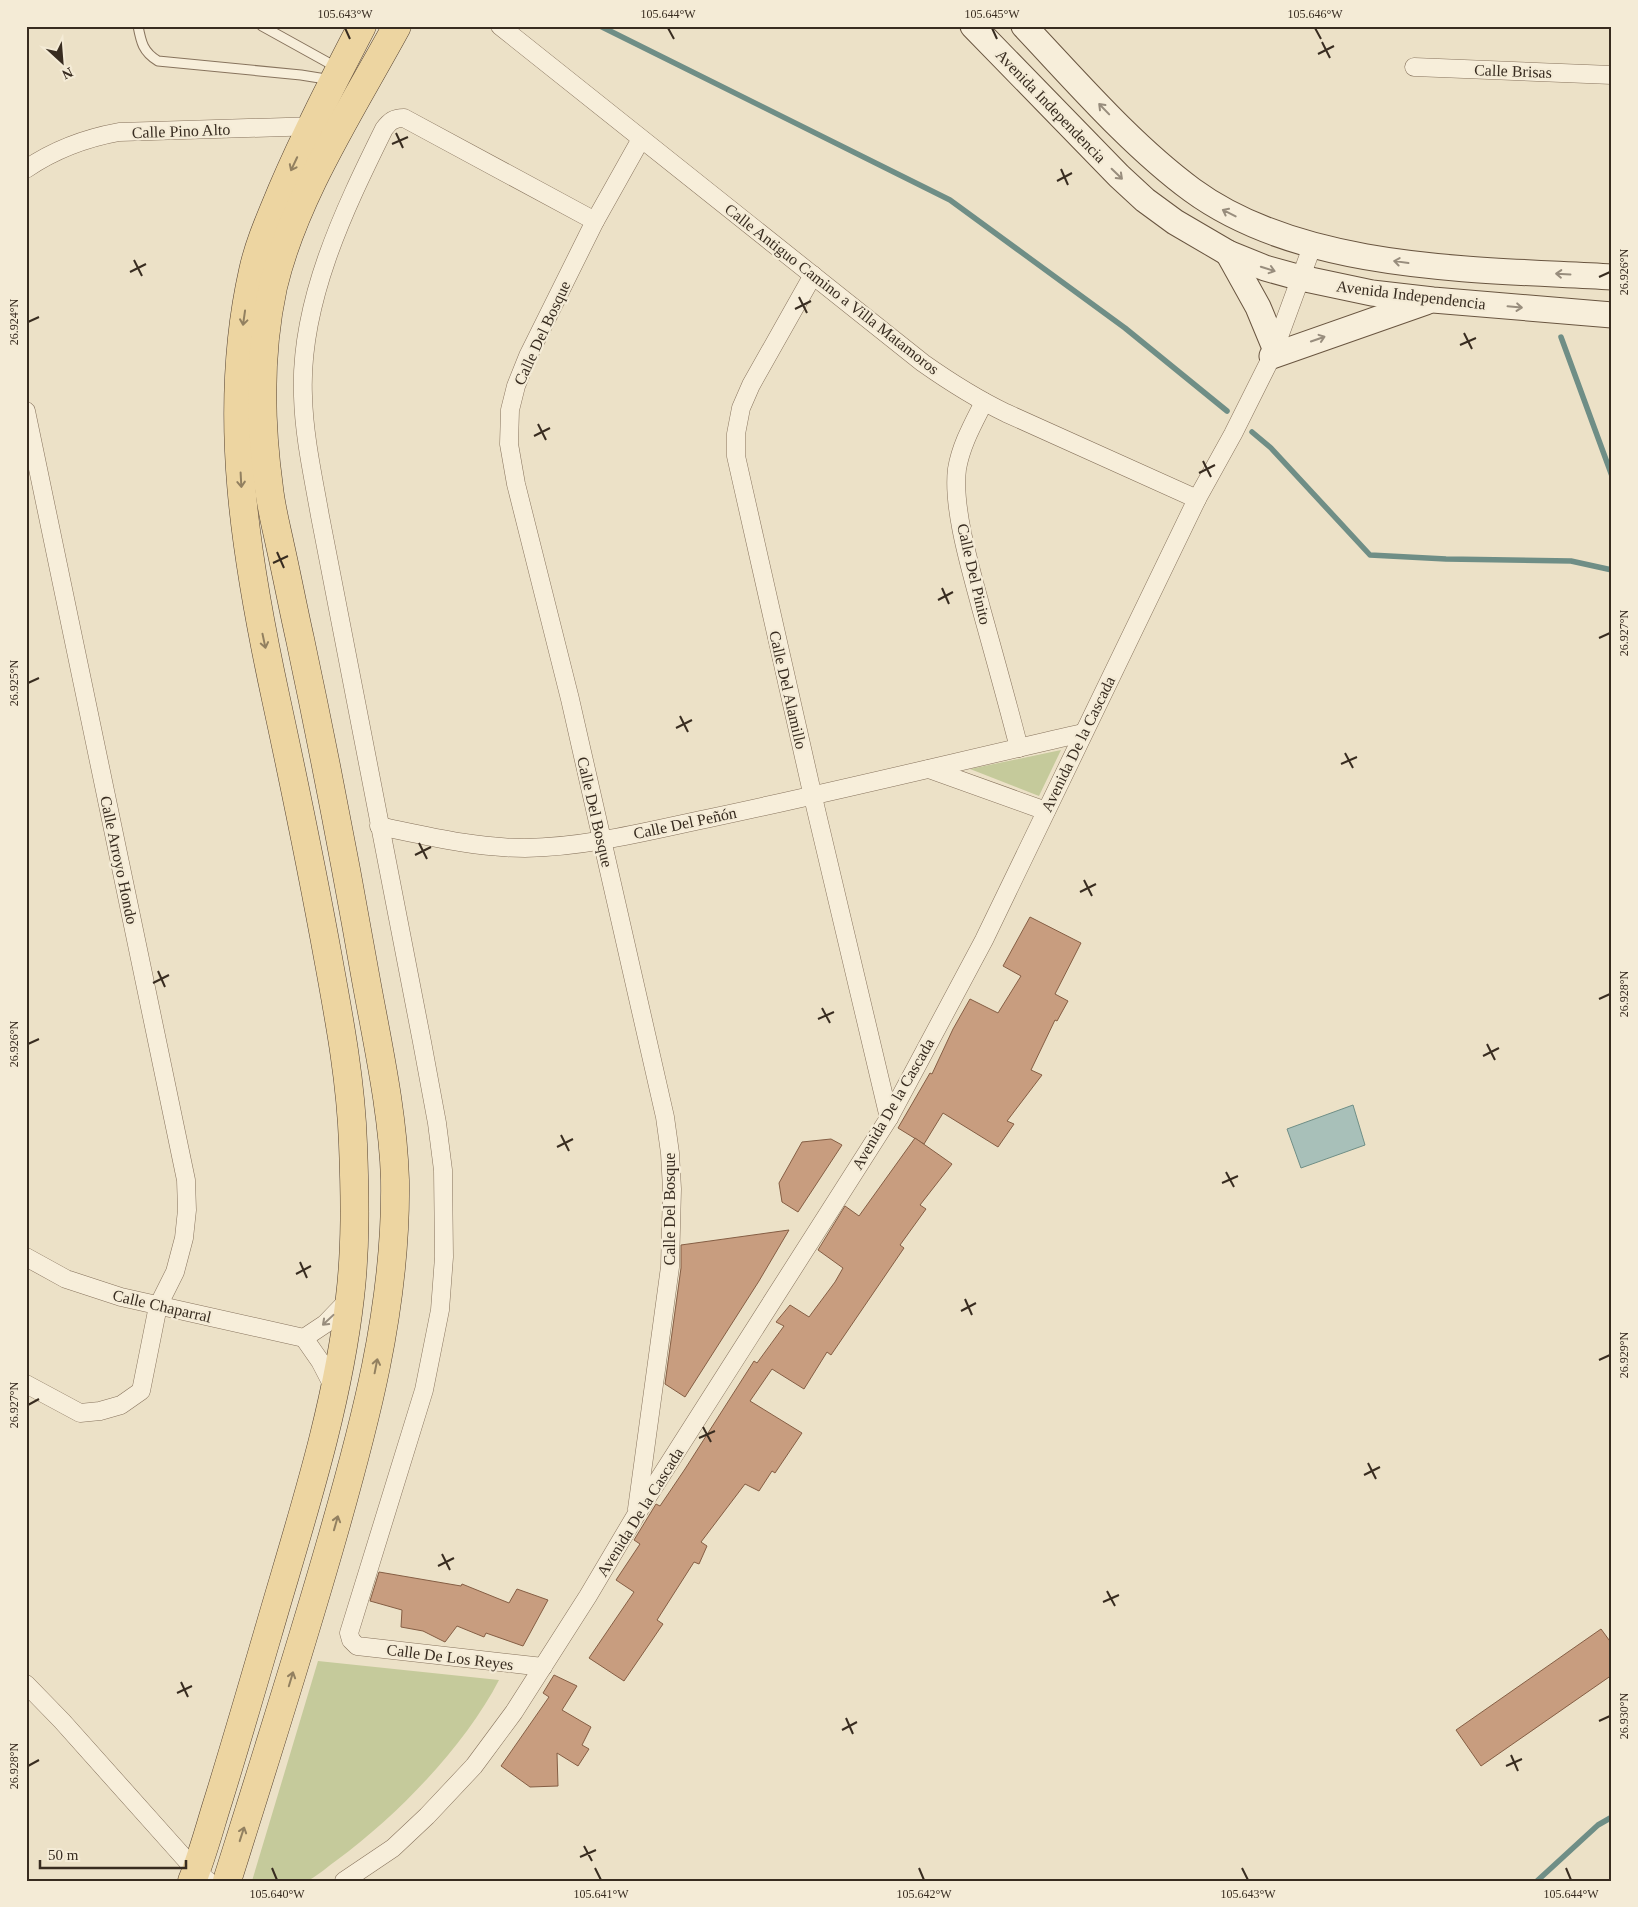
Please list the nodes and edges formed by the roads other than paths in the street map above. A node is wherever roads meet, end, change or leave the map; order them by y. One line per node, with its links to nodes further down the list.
1 (138, 26): 9 (lane)
2 (262, 26): 9 (lane)
3 (362, 26): 9 (main road)
4 (398, 26): 11 (main road)
5 (500, 26): 13 (street, Calle Antiguo Camino a Villa Matamoros)
6 (973, 26): 17 (main road, Avenida Independencia, one-way to 17)
7 (1024, 26): 16 (main road, Avenida Independencia, one-way to 7)
8 (1414, 67): 10 (street, Calle Brisas)
9 (337, 75): 12 (main road)
10 (1612, 75)
11 (343, 124): 12 (street, Calle Pino Alto); 45 (main road, one-way to 11)
12 (311, 127): 14 (street, Calle Pino Alto); 36 (main road, one-way to 36)
13 (641, 138): 15 (street, Calle Del Bosque); 18 (street, Calle Antiguo Camino a Villa Matamoros)
14 (26, 169)
15 (595, 221): 32 (street); 33 (street, Calle Del Bosque)
16 (1313, 244): 19 (main road, Avenida Independencia, one-way to 16); 20 (street, Avenida De la Cascada)
17 (1228, 253): 20 (main road, Avenida Independencia, one-way to 20); 23 (main road)
18 (813, 275): 24 (street, Calle Antiguo Camino a Villa Matamoros); 30 (street, Calle Del Alamillo)
19 (1612, 277)
20 (1301, 278): 21 (main road, Avenida Independencia); 23 (street, Avenida De la Cascada)
21 (1433, 300): 22 (main road, Avenida Independencia, one-way to 22); 23 (main road, one-way to 21)
22 (1612, 314)
23 (1274, 352): 26 (street, Avenida De la Cascada)
24 (984, 402): 26 (street, Calle Antiguo Camino a Villa Matamoros); 28 (street, Calle Del Pinito)
25 (26, 411): 37 (street, Calle Arroyo Hondo)
26 (1197, 499): 27 (street, Avenida De la Cascada)
27 (1083, 733): 28 (street, Calle Del Peñón); 31 (street, Avenida De la Cascada)
28 (1019, 748): 29 (street, Calle Del Peñón)
29 (929, 769): 30 (street, Calle Del Peñón); 31 (street)
30 (813, 797): 33 (street, Calle Del Peñón); 34 (street, Calle Del Alamillo)
31 (1046, 811): 34 (street, Avenida De la Cascada)
32 (379, 826): 33 (street, Calle Del Peñón); 42 (street, Calle De Los Reyes)
33 (602, 840): 41 (street, Calle Del Bosque)
34 (889, 1118): 41 (street, Avenida De la Cascada)
35 (26, 1257): 37 (street, Calle Chaparral)
36 (350, 1298): 38 (street, one-way to 38); 40 (main road)
37 (158, 1306): 38 (street, Calle Chaparral); 39 (street, Calle Arroyo Hondo)
38 (304, 1338): 40 (street)
39 (26, 1384)
40 (334, 1388): 44 (main road)
41 (636, 1515): 42 (street, Avenida De la Cascada)
42 (542, 1667): 46 (street, Avenida De la Cascada)
43 (26, 1684): 44 (street)
44 (199, 1877)
45 (227, 1881)
46 (344, 1881)

